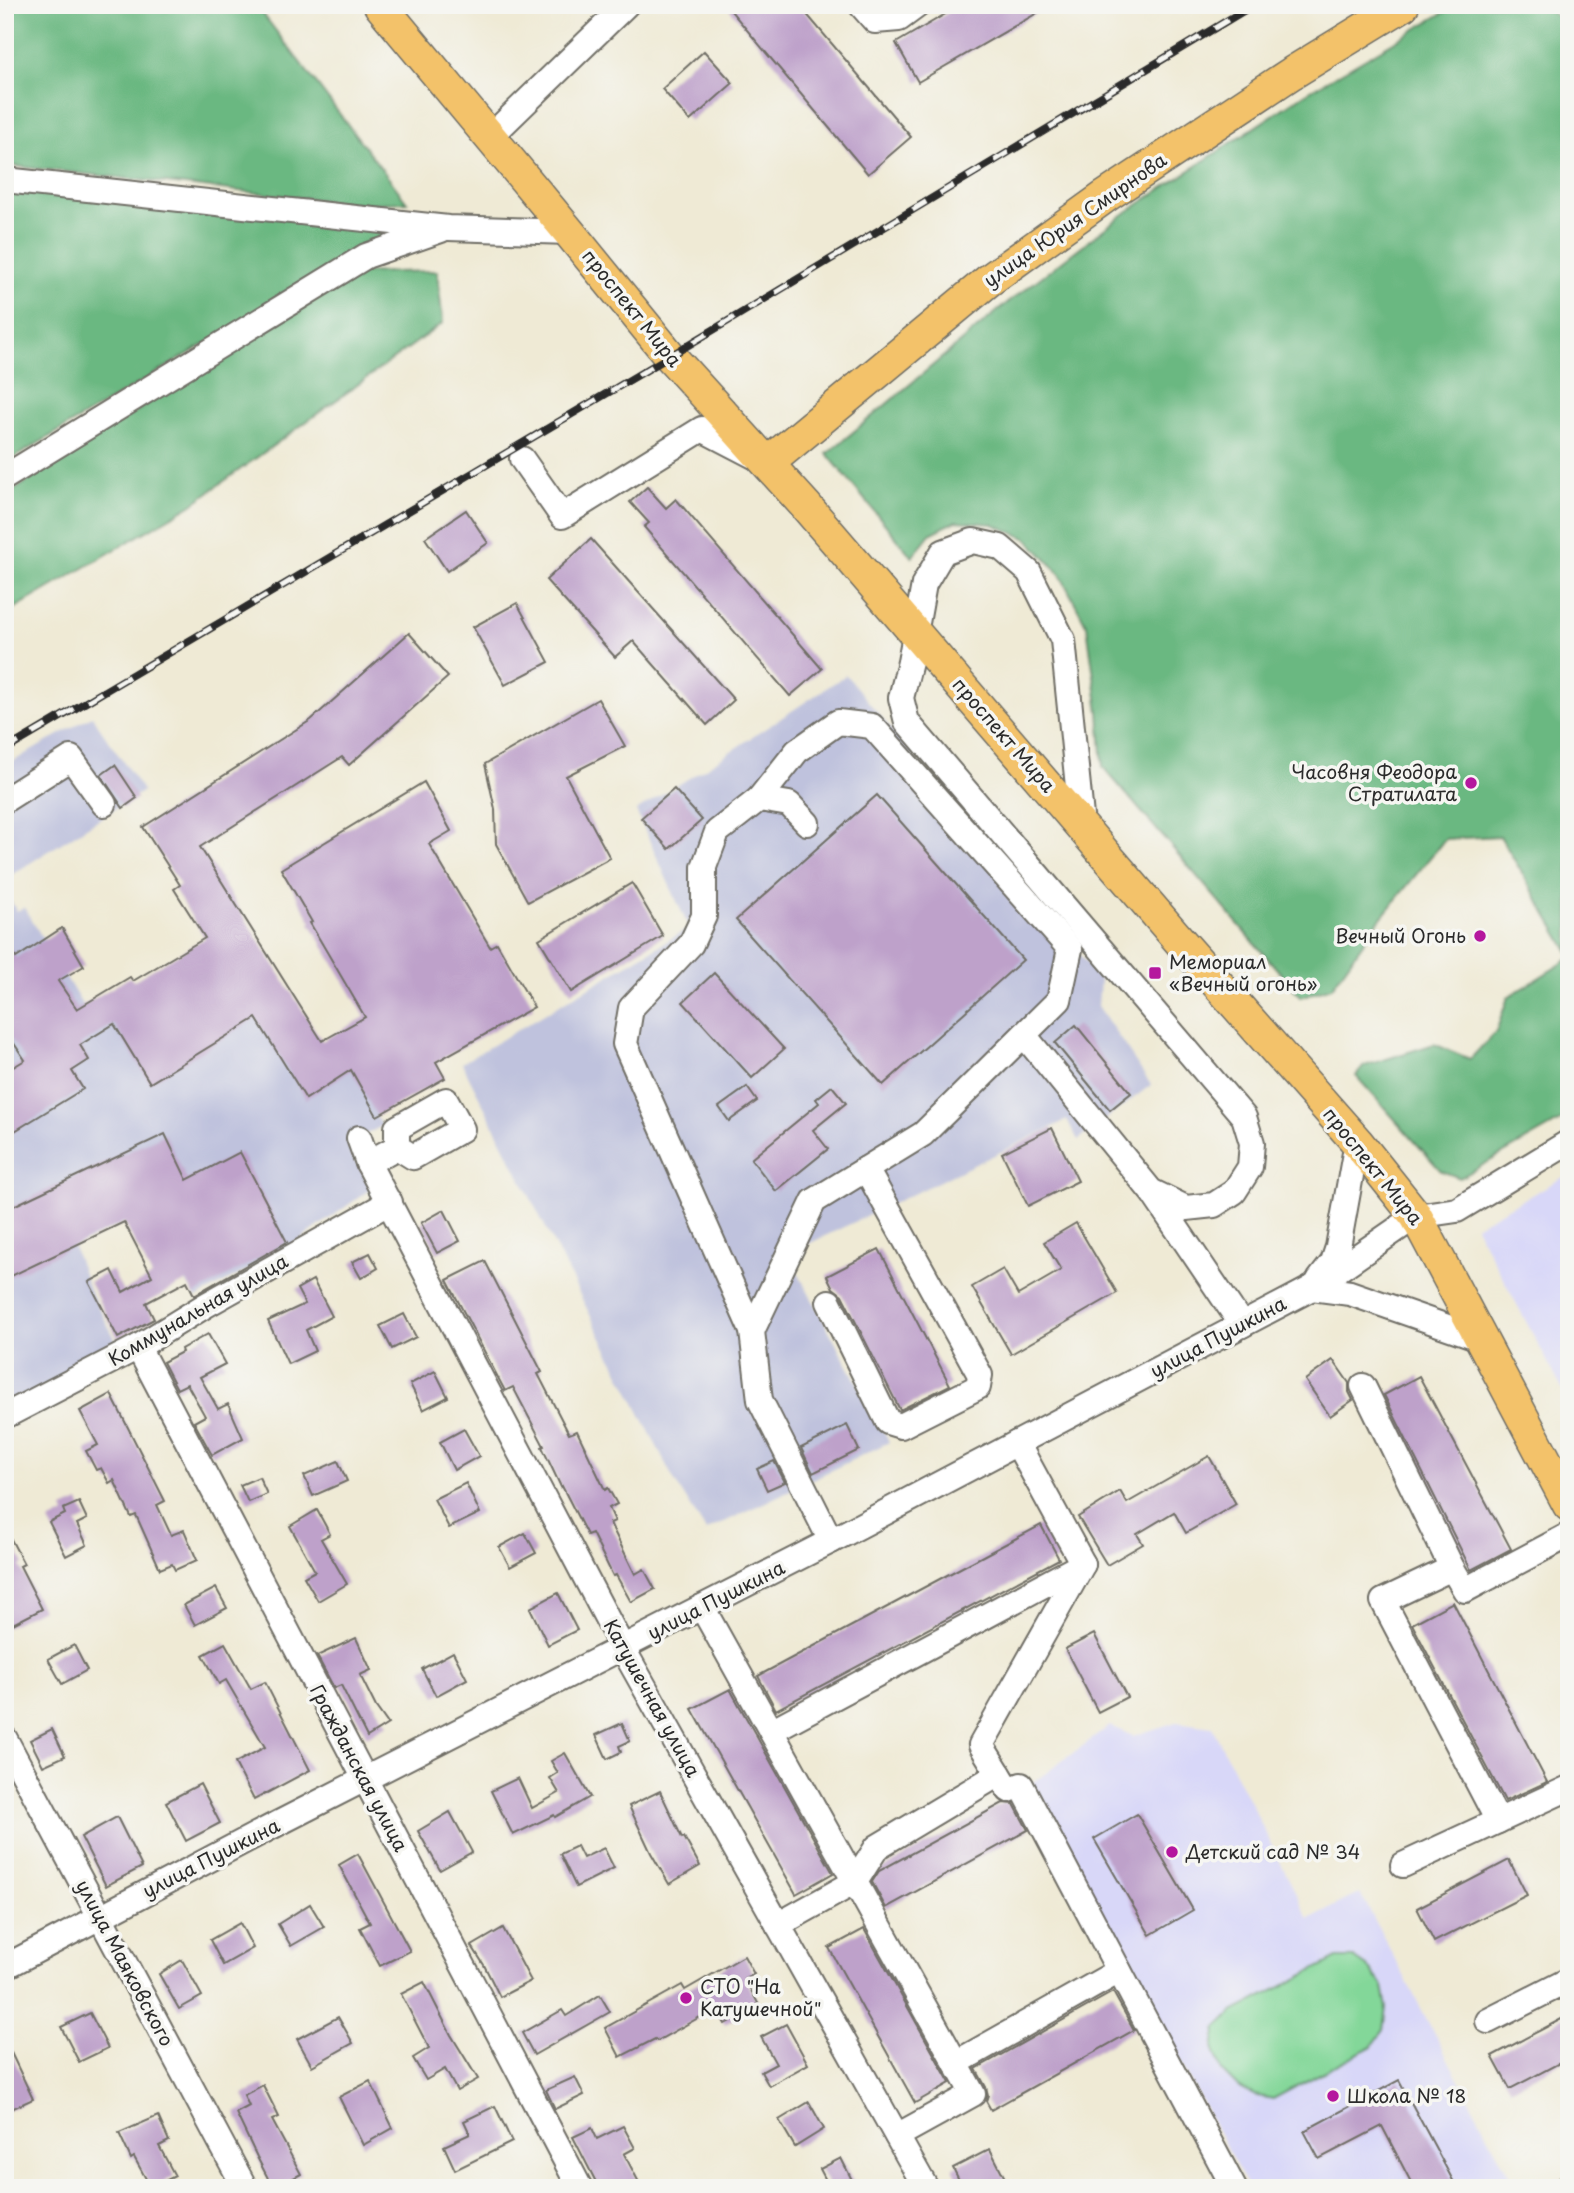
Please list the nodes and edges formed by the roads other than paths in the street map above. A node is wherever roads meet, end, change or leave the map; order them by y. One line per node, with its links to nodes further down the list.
1 (380, 5): 6 (main road, проспект Мира)
2 (626, 5): 6 (street)
3 (861, 5): 4 (street)
4 (918, 5)
5 (1403, 5): 11 (main road, улица Юрия Смирнова)
6 (490, 137): 9 (main road, проспект Мира)
7 (5, 180): 8 (street)
8 (448, 228): 9 (street); 12 (street)
9 (569, 232): 11 (main road, проспект Мира)
10 (522, 459): 11 (street)
11 (768, 463): 13 (main road, проспект Мира)
12 (5, 477)
13 (916, 633): 18 (main road, проспект Мира); 18 (street); 26 (street)
14 (759, 799): 17 (street); 19 (street); 32 (street)
15 (5, 800): 16 (street)
16 (104, 804)
17 (807, 823)
18 (1082, 827): 21 (main road, проспект Мира)
19 (1024, 1035): 25 (street); 26 (street)
20 (359, 1138): 24 (street, Катушечная улица)
21 (1357, 1142): 28 (main road, проспект Мира); 29 (street)
22 (1569, 1142): 28 (street)
23 (397, 1147): 24 (street)
24 (368, 1163): 27 (street, Катушечная улица)
25 (866, 1169): 30 (street); 32 (street)
26 (1152, 1191): 31 (street)
27 (390, 1202): 34 (street, Коммунальная улица); 44 (street, Катушечная улица)
28 (1416, 1216): 29 (street, улица Пушкина); 33 (main road, проспект Мира)
29 (1312, 1288): 31 (street, улица Пушкина); 33 (street)
30 (829, 1302)
31 (1242, 1325): 37 (street, улица Пушкина)
32 (752, 1331): 40 (street)
33 (1482, 1339): 38 (main road, проспект Мира)
34 (138, 1347): 36 (street, Коммунальная улица); 48 (street, Гражданская улица)
35 (1363, 1386): 42 (street)
36 (5, 1416)
37 (1017, 1443): 40 (street, улица Пушкина); 41 (street)
38 (1569, 1506)
39 (1569, 1535): 42 (street)
40 (831, 1541): 43 (street, улица Пушкина)
41 (1083, 1564): 45 (street); 47 (street)
42 (1452, 1567): 50 (street)
43 (702, 1607): 44 (street, улица Пушкина); 45 (street)
44 (622, 1647): 48 (street, улица Пушкина); 54 (street, Катушечная улица)
45 (771, 1731): 52 (street)
46 (5, 1739): 53 (street, улица Маяковского)
47 (999, 1774): 52 (street); 56 (street)
48 (365, 1779): 53 (street, улица Пушкина); 62 (street, Гражданская улица)
49 (1566, 1797): 50 (street)
50 (1498, 1821): 51 (street)
51 (1403, 1865)
52 (855, 1882): 54 (street); 59 (street)
53 (100, 1916): 55 (street, улица Пушкина); 61 (street, улица Маяковского)
54 (778, 1925): 60 (street, Катушечная улица)
55 (5, 1967)
56 (1119, 1971): 59 (street); 64 (street)
57 (1569, 1980): 58 (street)
58 (1488, 2021)
59 (956, 2063): 60 (street)
60 (897, 2136): 63 (street, Катушечная улица)
61 (244, 2188)
62 (580, 2188)
63 (926, 2188)
64 (1234, 2188)

